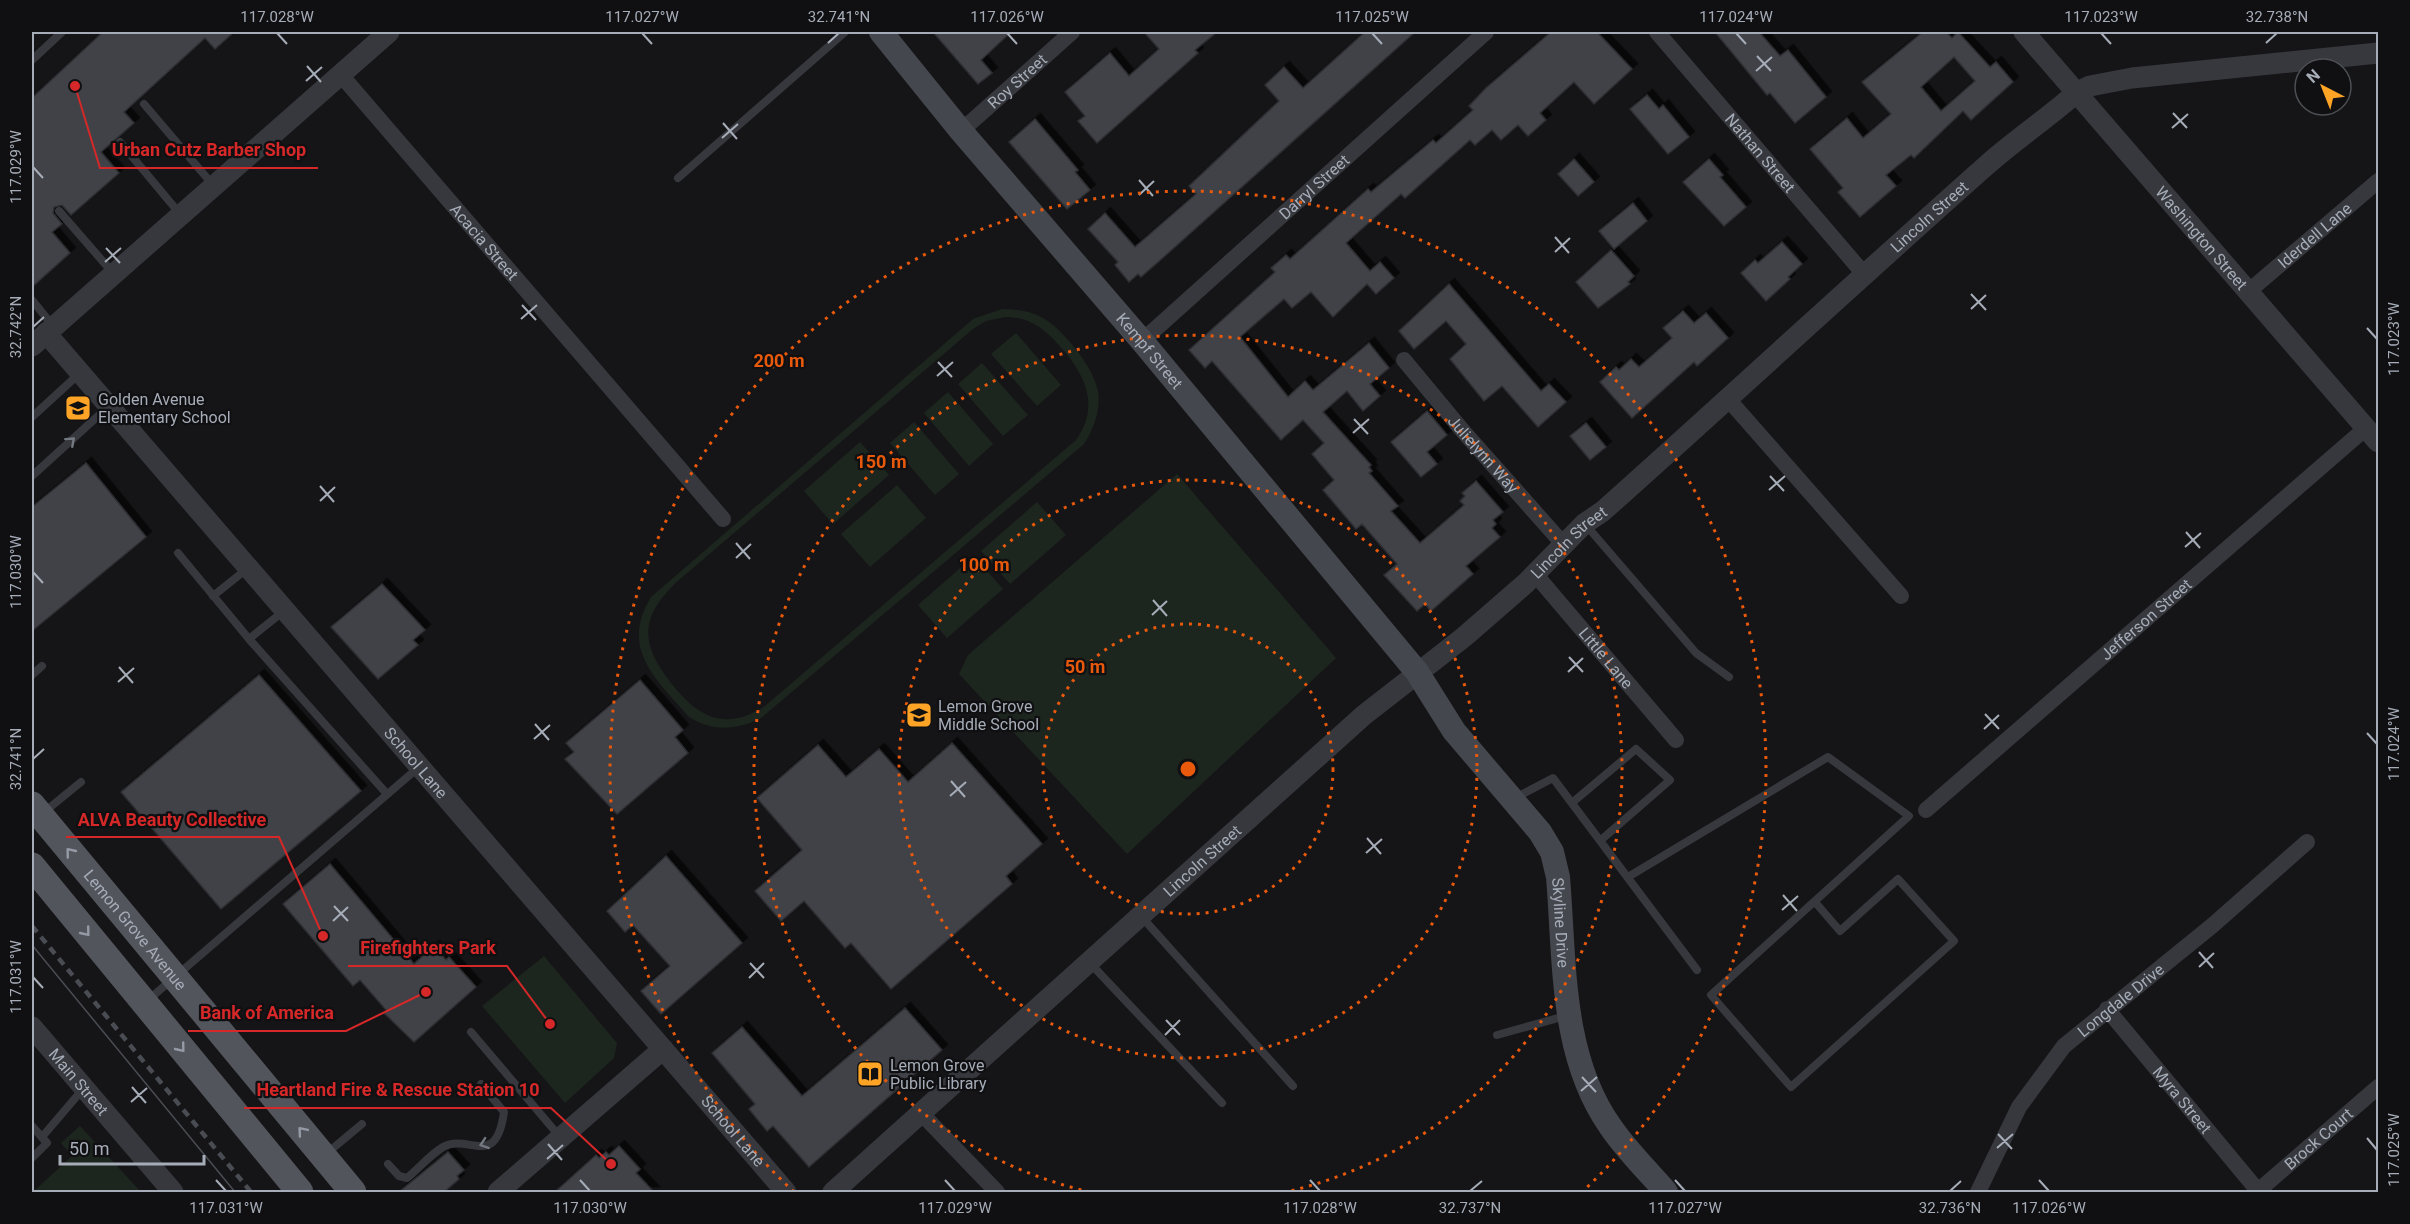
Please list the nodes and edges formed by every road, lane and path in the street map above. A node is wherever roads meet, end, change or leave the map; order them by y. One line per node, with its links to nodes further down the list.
1 (62, 32): 10 (lane)
2 (389, 32): 11 (street)
3 (845, 32): 16 (lane)
4 (881, 32): 14 (main road, Kempf Street)
5 (1072, 32): 14 (street, Roy Street)
6 (1485, 32): 26 (street, Darryl Street)
7 (1657, 32): 22 (street, Nathan Street)
8 (2024, 32): 12 (street, Washington Street)
9 (2379, 52): 12 (street, Lincoln Street)
10 (32, 60)
11 (340, 75): 18 (street); 34 (street, Acacia Street)
12 (2076, 93): 22 (street, Lincoln Street); 23 (street, Washington Street)
13 (144, 104): 18 (lane)
14 (961, 131): 26 (main road, Kempf Street)
15 (120, 142): 20 (lane)
16 (678, 178)
17 (2379, 181): 23 (street, Iderdell Lane)
18 (213, 185): 20 (street)
19 (59, 211): 21 (lane)
20 (181, 214): 21 (street)
21 (113, 274): 25 (street)
22 (1864, 274): 29 (street, Lincoln Street)
23 (2249, 291): 32 (street, Washington Street)
24 (32, 300): 25 (lane)
25 (44, 335): 28 (street, School Lane)
26 (1142, 341): 45 (main road, Kempf Street)
27 (1404, 360): 36 (street, Julielynn Way)
28 (81, 372): 30 (street, School Lane); 31 (lane)
29 (1728, 399): 35 (street, Lincoln Street); 41 (street)
30 (110, 406): 33 (lane, one-way to 30); 38 (street, School Lane)
31 (32, 417)
32 (2372, 435): 55 (street, Jefferson Street)
33 (32, 476)
34 (723, 519)
35 (1584, 524): 36 (street, Lincoln Street); 47 (lane)
36 (1564, 545): 39 (street, Lincoln Street)
37 (178, 553): 40 (lane)
38 (249, 568): 40 (lane); 42 (street, School Lane)
39 (1535, 574): 45 (street, Lincoln Street); 48 (street, Little Lane)
40 (213, 596): 43 (lane)
41 (1901, 596)
42 (285, 610): 43 (lane); 49 (street, School Lane)
43 (249, 639): 51 (lane)
44 (42, 666): 46 (lane)
45 (1417, 672): 52 (main road, Skyline Drive); 62 (street, Lincoln Street)
46 (32, 675)
47 (1729, 676)
48 (1676, 740)
49 (420, 767): 51 (lane); 72 (street, School Lane)
50 (81, 782): 54 (lane)
51 (387, 794): 65 (lane)
52 (1512, 800): 53 (lane); 68 (main road, Skyline Drive)
53 (1573, 802): 57 (lane); 57 (lane)
54 (36, 810): 65 (main road, Lemon Grove Avenue, one-way to 54)
55 (1926, 810): 56 (lane)
56 (1909, 816): 60 (lane); 61 (lane)
57 (1600, 840): 60 (lane)
58 (2307, 842): 67 (street, Longdale Drive)
59 (32, 866): 66 (main road, one-way to 66)
60 (1628, 877): 64 (lane)
61 (1815, 902): 61 (lane)
62 (1139, 915): 63 (street, Lincoln Street); 74 (lane)
63 (1089, 962): 77 (lane); 78 (street, Lincoln Street)
64 (1697, 970)
65 (173, 978): 66 (lane); 83 (main road, Lemon Grove Avenue, one-way to 65)
66 (144, 1003): 87 (main road, one-way to 87)
67 (2107, 1009): 94 (street, Longdale Drive); 95 (street, Myra Street)
68 (1570, 1014): 71 (lane); 93 (main road, Skyline Drive)
69 (32, 1027): 76 (street, Main Street)
70 (471, 1032): 82 (lane)
71 (1497, 1035)
72 (663, 1049): 82 (street); 90 (street, School Lane)
73 (481, 1084): 85 (lane, one-way to 85)
74 (1293, 1086)
75 (2379, 1087): 95 (street, Brock Court)
76 (83, 1088): 81 (lane); 86 (street, Main Street)
77 (1222, 1103)
78 (921, 1113): 91 (street, Lincoln Street); 92 (street)
79 (362, 1124): 83 (lane)
80 (32, 1125): 81 (lane)
81 (42, 1137): 84 (lane)
82 (561, 1138): 89 (street)
83 (323, 1156): 88 (main road, Lemon Grove Avenue)
84 (32, 1158)
85 (388, 1164)
86 (173, 1192)
87 (300, 1192)
88 (352, 1192)
89 (498, 1192)
90 (786, 1192)
91 (833, 1192)
92 (997, 1192)
93 (1666, 1192)
94 (1978, 1192)
95 (2259, 1192)

